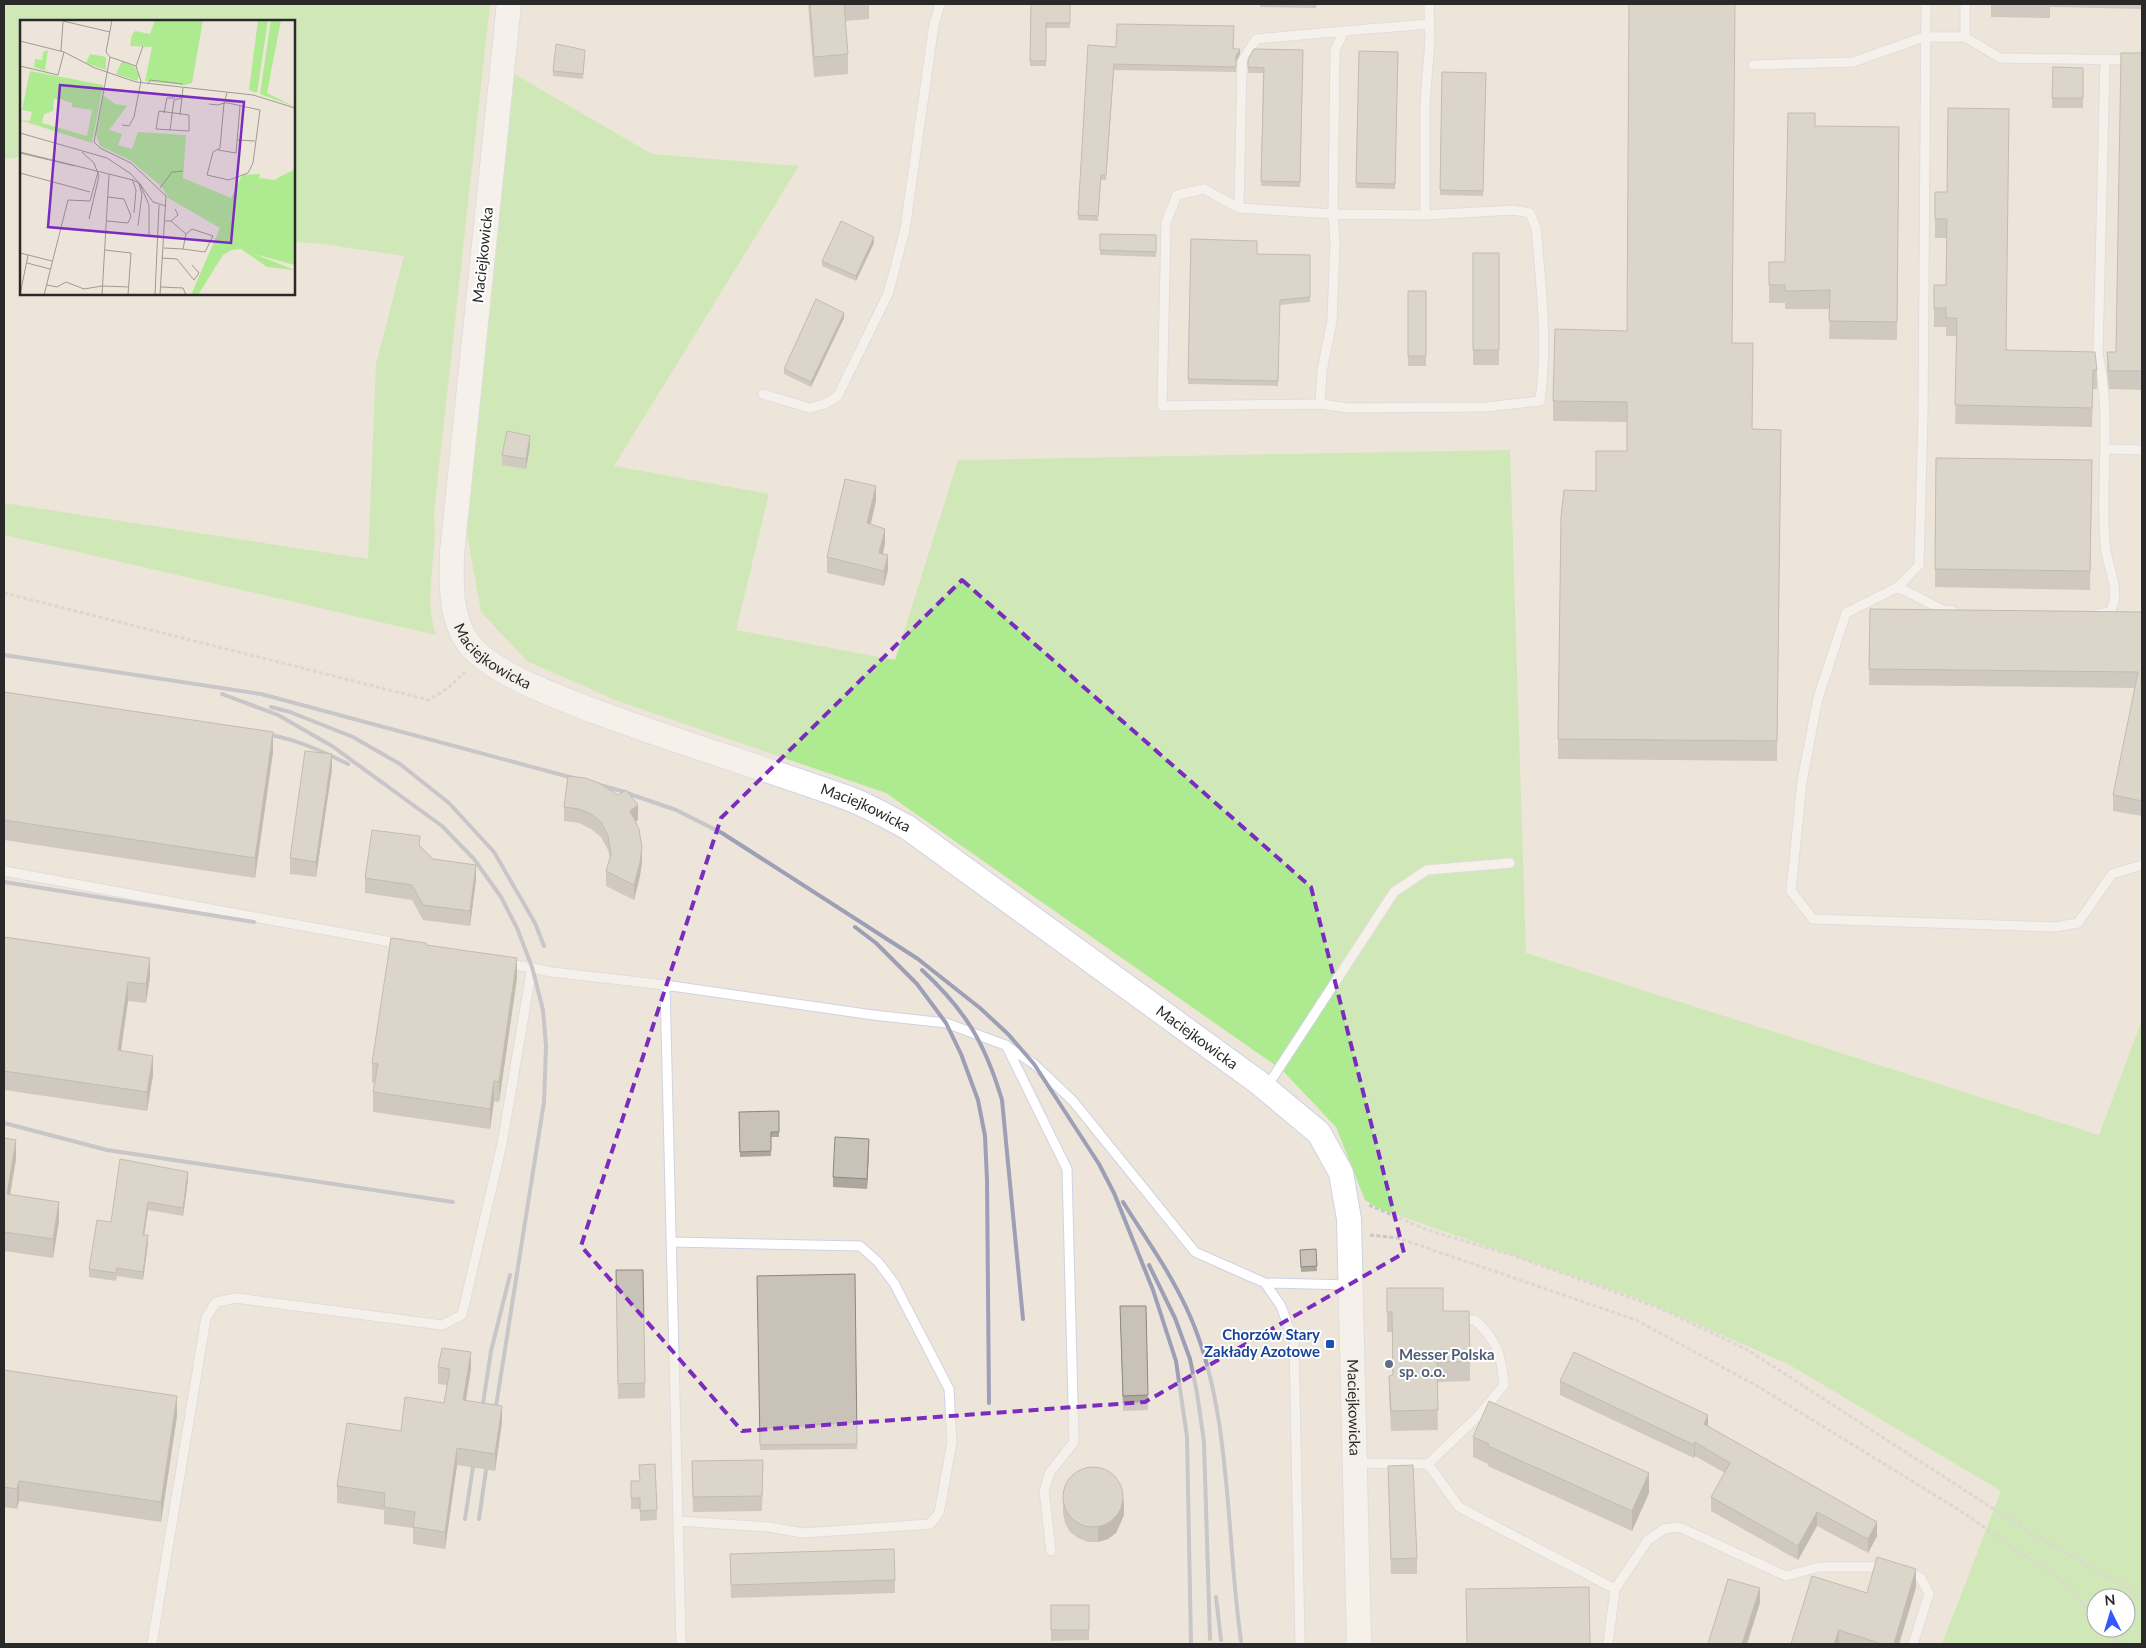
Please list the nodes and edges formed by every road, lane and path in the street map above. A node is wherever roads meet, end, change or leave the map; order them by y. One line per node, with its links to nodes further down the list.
1 (509, 4): 35 (street, Maciejkowicka)
2 (940, 4): 16 (lane)
3 (1429, 4): 6 (lane)
4 (1926, 4): 8 (lane)
5 (1964, 4): 9 (lane)
6 (1430, 24): 7 (lane); 15 (lane)
7 (1344, 31): 13 (lane); 14 (lane)
8 (1924, 37): 9 (lane); 12 (lane); 20 (lane)
9 (1965, 37): 10 (lane)
10 (2105, 60): 11 (lane); 18 (lane)
11 (2142, 60)
12 (1753, 65)
13 (1238, 208): 14 (lane); 17 (lane)
14 (1333, 214): 15 (lane); 17 (lane)
15 (1425, 215): 17 (lane)
16 (763, 394)
17 (1320, 404)
18 (2105, 449): 19 (lane); 23 (lane)
19 (2142, 450)
20 (1898, 587): 22 (lane); 28 (lane)
21 (4, 593): 25 (path)
22 (1963, 611)
23 (2092, 614)
24 (461, 667): 25 (path)
25 (467, 670): 26 (path)
26 (473, 677)
27 (1510, 863): 35 (lane)
28 (2142, 865)
29 (4, 871): 30 (lane)
30 (415, 946)
31 (493, 960): 32 (lane)
32 (532, 967): 33 (lane); 49 (lane)
33 (665, 985): 34 (lane); 38 (lane)
34 (1006, 1045): 39 (lane); 45 (lane)
35 (1266, 1088): 36 (street, Maciejkowicka)
36 (1344, 1187): 37 (street, Maciejkowicka); 47 (path)
37 (1349, 1232): 40 (street, Maciejkowicka); 48 (path)
38 (671, 1242): 44 (lane); 44 (lane)
39 (1265, 1283): 40 (lane); 51 (lane)
40 (1350, 1285): 42 (street, Maciejkowicka)
41 (1455, 1318): 43 (lane)
42 (1354, 1463): 43 (lane); 52 (street, Maciejkowicka)
43 (1428, 1464): 46 (lane)
44 (678, 1521): 50 (lane)
45 (1051, 1551)
46 (1615, 1589): 53 (lane); 54 (lane)
47 (2142, 1596)
48 (2086, 1608)
49 (152, 1644)
50 (681, 1644)
51 (1300, 1644)
52 (1358, 1644)
53 (1608, 1644)
54 (1913, 1644)

